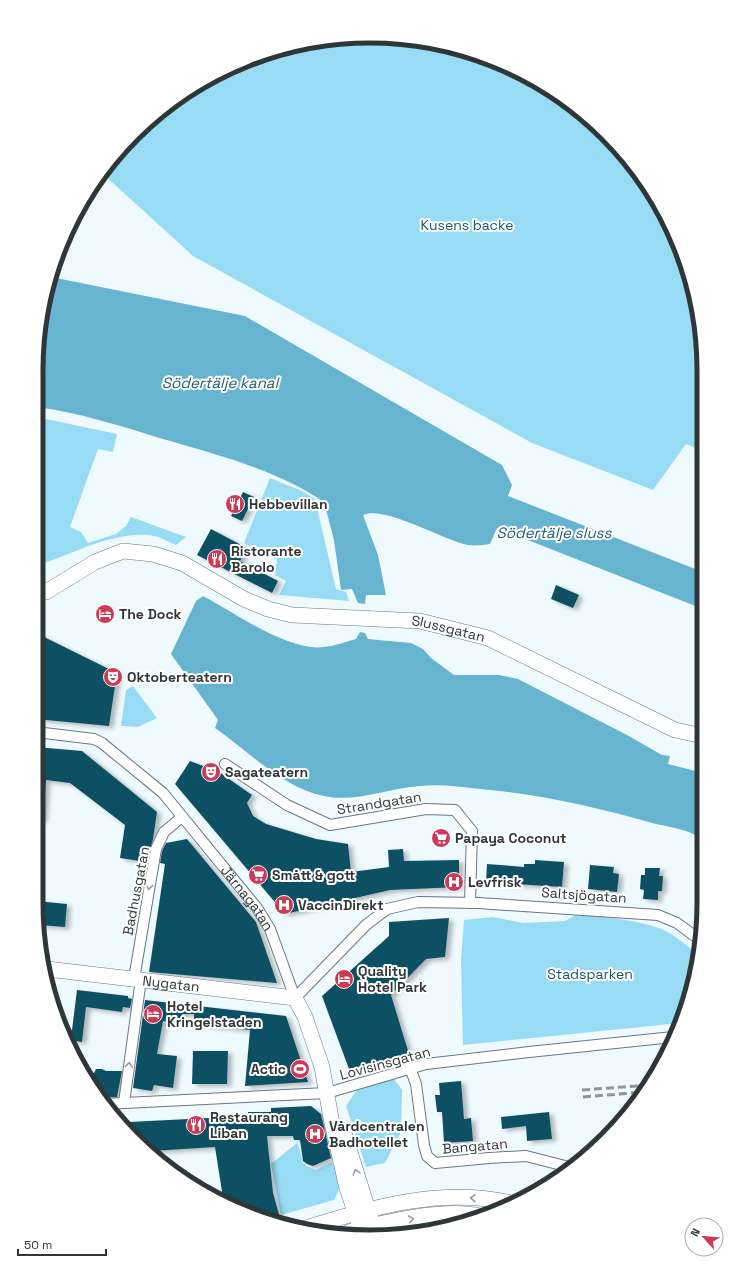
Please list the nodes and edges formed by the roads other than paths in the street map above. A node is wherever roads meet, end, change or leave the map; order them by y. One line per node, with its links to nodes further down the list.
1 (43, 593): 3 (street, Slussgatan)
2 (43, 733): 5 (street, Järnagatan)
3 (697, 735)
4 (225, 764): 6 (street, Strandgatan)
5 (182, 817): 9 (street, Badhusgatan, one-way to 9); 10 (street, Järnagatan)
6 (470, 903): 7 (street, Saltsjögatan); 10 (street, Saltsjögatan)
7 (695, 936)
8 (50, 969): 9 (street, Nygatan)
9 (137, 979): 10 (street, Nygatan); 14 (street, Badhusgatan, one-way to 9)
10 (295, 998): 13 (street, Järnagatan)
11 (668, 1038): 12 (street, Lovisinsgatan)
12 (410, 1068): 13 (street, Lovisinsgatan); 16 (street, Bangatan)
13 (327, 1093): 14 (street, Lovisinsgatan); 18 (street, Järnagatan)
14 (124, 1103): 15 (street, Lovisinsgatan)
15 (112, 1104)
16 (564, 1166)
17 (502, 1202): 18 (street, one-way to 18)
18 (362, 1211): 20 (street); 21 (street, Järnagatan)
19 (467, 1215): 21 (street, one-way to 19)
20 (315, 1225)
21 (361, 1229)

